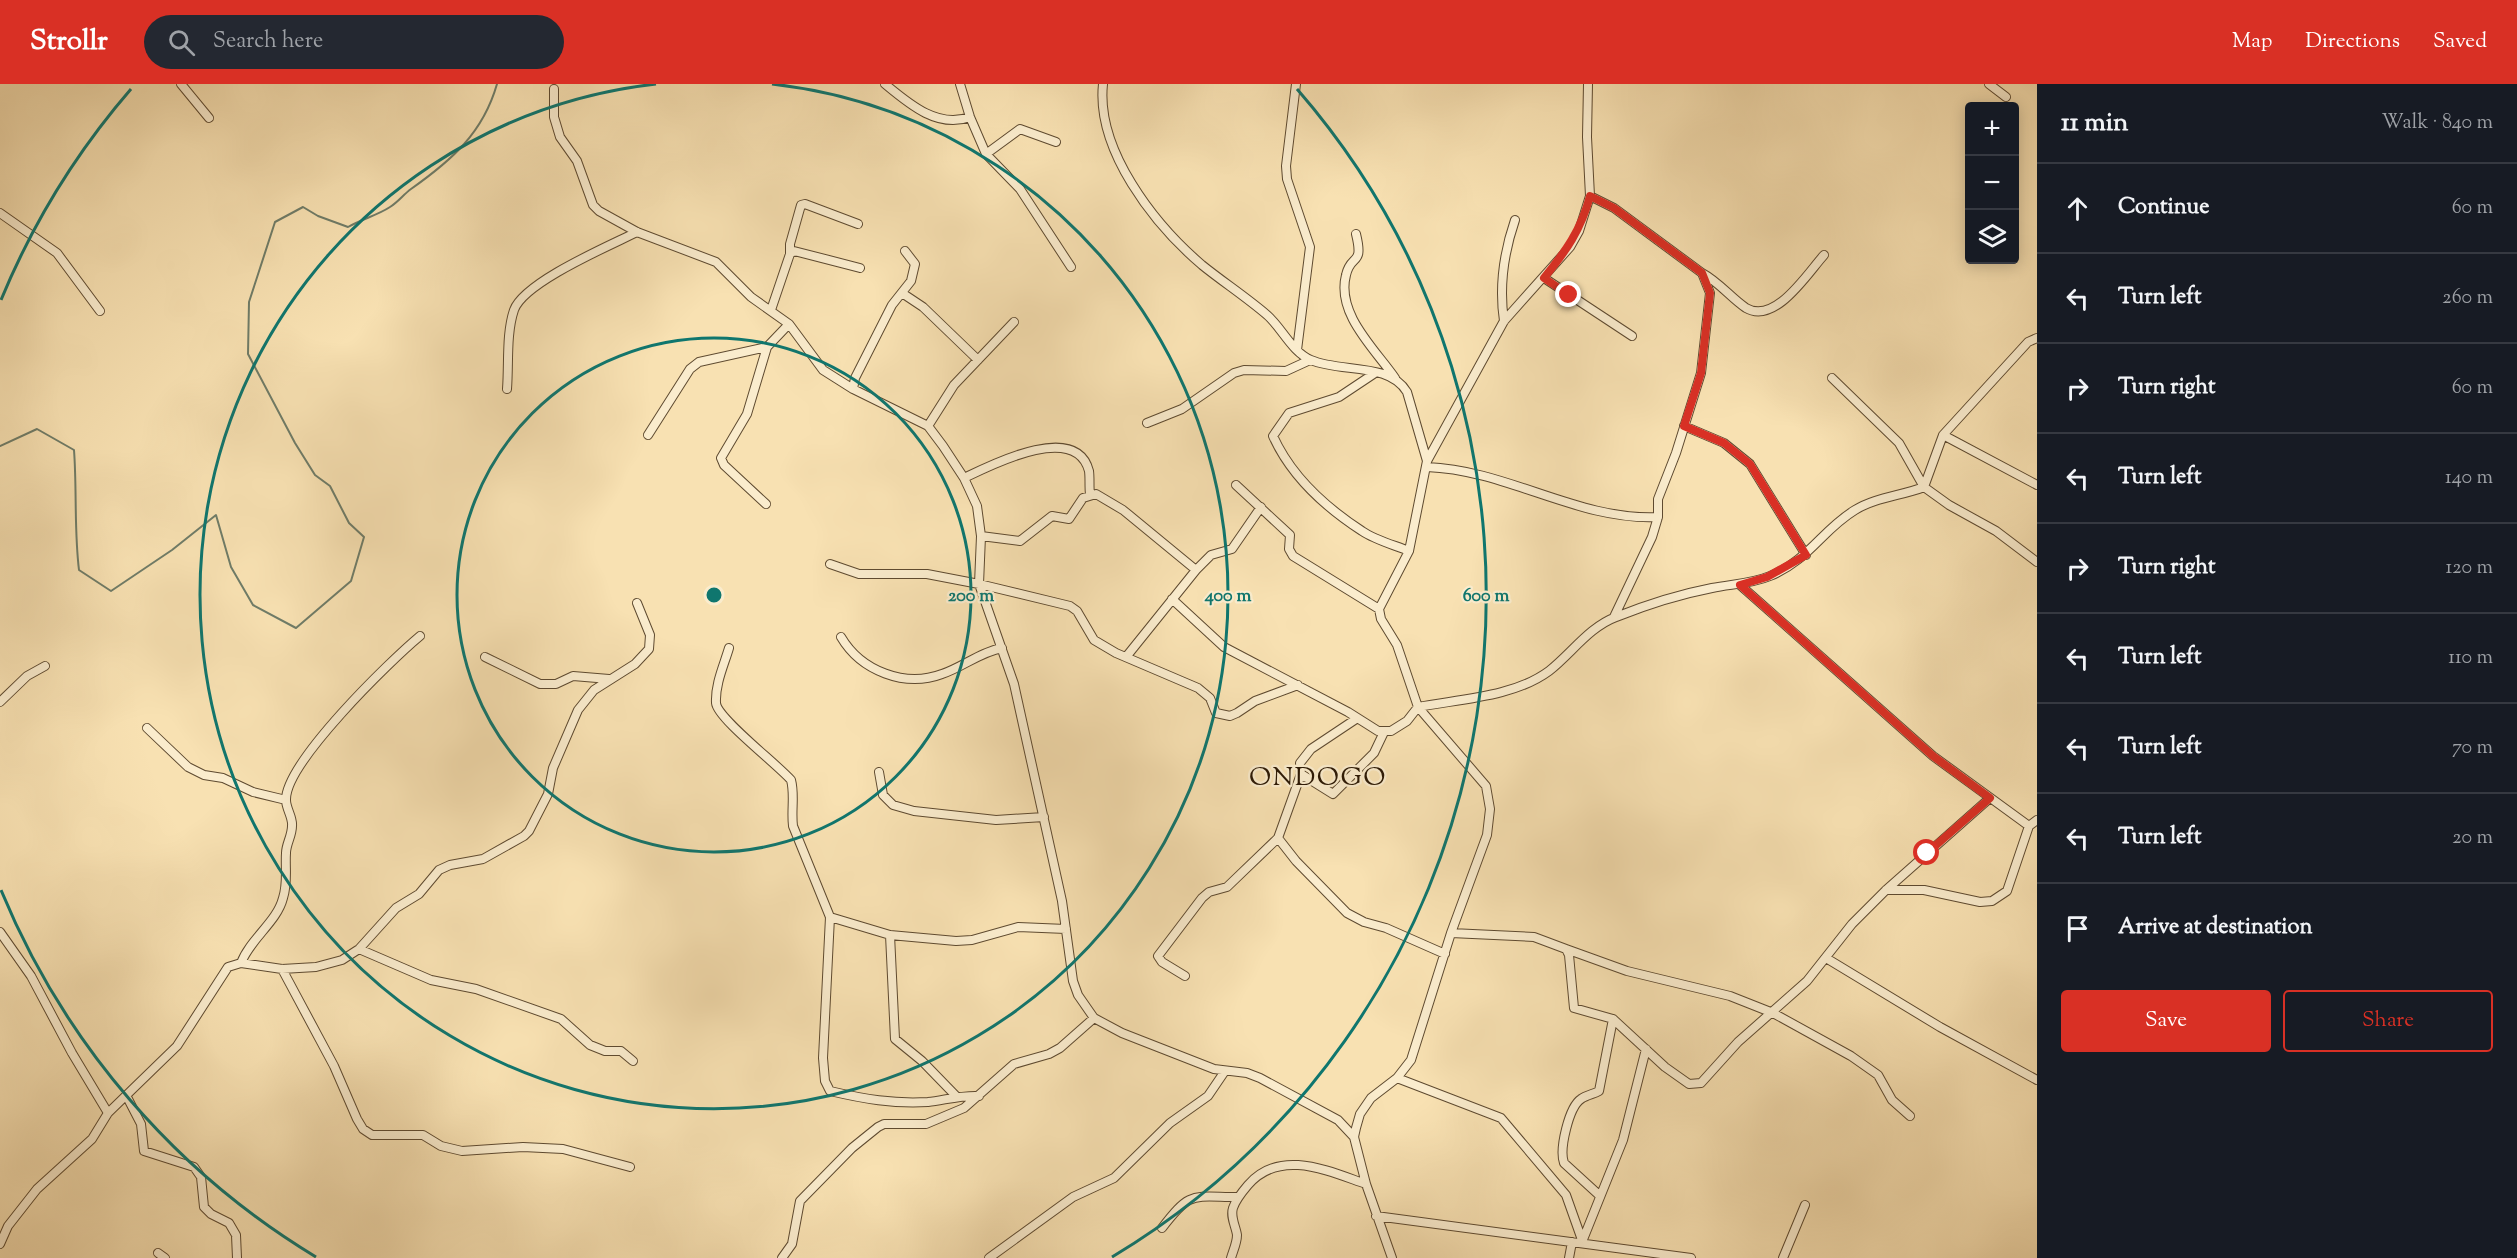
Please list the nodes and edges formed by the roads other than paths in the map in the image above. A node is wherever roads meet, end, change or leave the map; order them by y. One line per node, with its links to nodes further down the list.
1 (181, 84): 11 (street)
2 (885, 84): 10 (street)
3 (960, 84): 10 (street)
4 (1103, 84): 38 (street)
5 (1296, 84): 38 (street)
6 (1588, 84): 14 (street)
7 (1990, 84): 9 (street)
8 (554, 89): 18 (street)
9 (2006, 97)
10 (970, 117): 13 (street)
11 (209, 118)
12 (1056, 142): 13 (street)
13 (986, 153): 23 (street)
14 (1590, 196): 25 (street); 26 (street)
15 (0, 213): 29 (street)
16 (1515, 220): 30 (street)
17 (858, 224): 21 (street)
18 (637, 232): 28 (street); 44 (street)
19 (1356, 234): 42 (street)
20 (905, 251): 27 (street)
21 (790, 254): 24 (street); 28 (street)
22 (1824, 255): 25 (street)
23 (1071, 267)
24 (860, 268)
25 (1702, 273): 48 (street)
26 (1544, 278): 30 (street); 34 (street)
27 (902, 292): 39 (street); 45 (street)
28 (771, 310): 32 (street)
29 (100, 311)
30 (1504, 321): 51 (street)
31 (1014, 322): 39 (street)
32 (789, 324): 37 (street); 45 (street)
33 (2037, 331): 36 (street)
34 (1632, 336)
35 (2037, 338): 36 (street)
36 (2028, 342): 50 (street)
37 (767, 347): 49 (street); 57 (street)
38 (1297, 350): 40 (street)
39 (978, 360): 47 (street)
40 (1310, 360): 41 (street); 46 (street)
41 (1375, 373): 42 (street); 61 (street)
42 (1395, 378): 51 (street)
43 (1832, 378): 55 (street)
44 (507, 388)
45 (853, 389): 47 (street)
46 (1147, 423)
47 (928, 426): 52 (street)
48 (1684, 426): 59 (street); 62 (street)
49 (648, 435)
50 (1943, 435): 54 (street); 55 (street)
51 (1427, 464): 59 (street); 61 (street)
52 (964, 477): 56 (street); 60 (street)
53 (1236, 485): 58 (street)
54 (2037, 485)
55 (1924, 487): 62 (street); 63 (street)
56 (1090, 494): 60 (street); 65 (street)
57 (766, 504)
58 (1261, 507): 65 (street); 70 (street)
59 (1658, 517): 71 (street)
60 (981, 536): 66 (street)
61 (1409, 551): 70 (street)
62 (1806, 555): 67 (street)
63 (2037, 562)
64 (830, 564): 66 (street)
65 (1196, 570): 68 (street)
66 (979, 584): 75 (street); 77 (street)
67 (1740, 585): 71 (street); 88 (street)
68 (1172, 599): 77 (street); 80 (street)
69 (637, 603): 79 (street)
70 (1379, 609): 82 (street)
71 (1614, 617): 82 (street)
72 (420, 636): 89 (street)
73 (841, 637): 75 (street)
74 (729, 648): 95 (street)
75 (1002, 648): 90 (street)
76 (485, 657): 79 (street)
77 (1126, 657): 80 (street)
78 (45, 666): 81 (street)
79 (609, 679): 100 (street)
80 (1298, 685): 83 (street)
81 (0, 702)
82 (1418, 707): 85 (street); 98 (street)
83 (1356, 719): 85 (street); 87 (street)
84 (147, 728): 89 (street)
85 (1384, 732): 87 (street)
86 (879, 772): 90 (street)
87 (1301, 774): 93 (street)
88 (1990, 798): 92 (street); 94 (street)
89 (285, 800): 104 (street)
90 (1044, 817): 96 (street)
91 (2037, 820): 92 (street)
92 (2029, 826): 94 (street)
93 (1278, 838): 102 (street); 106 (street)
94 (1886, 890): 103 (street)
95 (830, 917): 99 (street); 117 (street)
96 (1066, 929): 99 (street); 108 (street)
97 (0, 932): 118 (street)
98 (1450, 933): 101 (street); 102 (street)
99 (890, 935): 117 (street)
100 (359, 949): 105 (street); 111 (street)
101 (1566, 949): 107 (street); 109 (street)
102 (1445, 954): 113 (street)
103 (1827, 958): 107 (street); 114 (street)
104 (241, 963): 105 (street); 116 (street)
105 (282, 969): 121 (street)
106 (1185, 976)
107 (1773, 1013): 110 (street); 119 (street)
108 (1094, 1018): 112 (street); 115 (street)
109 (1613, 1019): 110 (street); 123 (street)
110 (1646, 1049): 123 (street)
111 (633, 1061)
112 (1225, 1071): 120 (street); 133 (street)
113 (1397, 1078): 120 (street); 128 (street)
114 (2037, 1080)
115 (979, 1096): 117 (street); 132 (street)
116 (127, 1097): 118 (street); 131 (street)
117 (957, 1097)
118 (108, 1113): 129 (street)
119 (1910, 1116)
120 (1354, 1137): 122 (street)
121 (630, 1167)
122 (1366, 1184): 124 (street); 126 (street)
123 (1599, 1195): 128 (street)
124 (1238, 1197): 127 (street); 134 (street)
125 (1805, 1205): 138 (street)
126 (1376, 1216): 128 (street); 135 (street)
127 (1162, 1228)
128 (1579, 1241): 130 (street); 136 (street)
129 (0, 1244)
130 (1635, 1253): 137 (street)
131 (237, 1258)
132 (782, 1258)
133 (988, 1258)
134 (1231, 1258)
135 (1392, 1258)
136 (1569, 1258)
137 (1691, 1258)
138 (1783, 1258)

